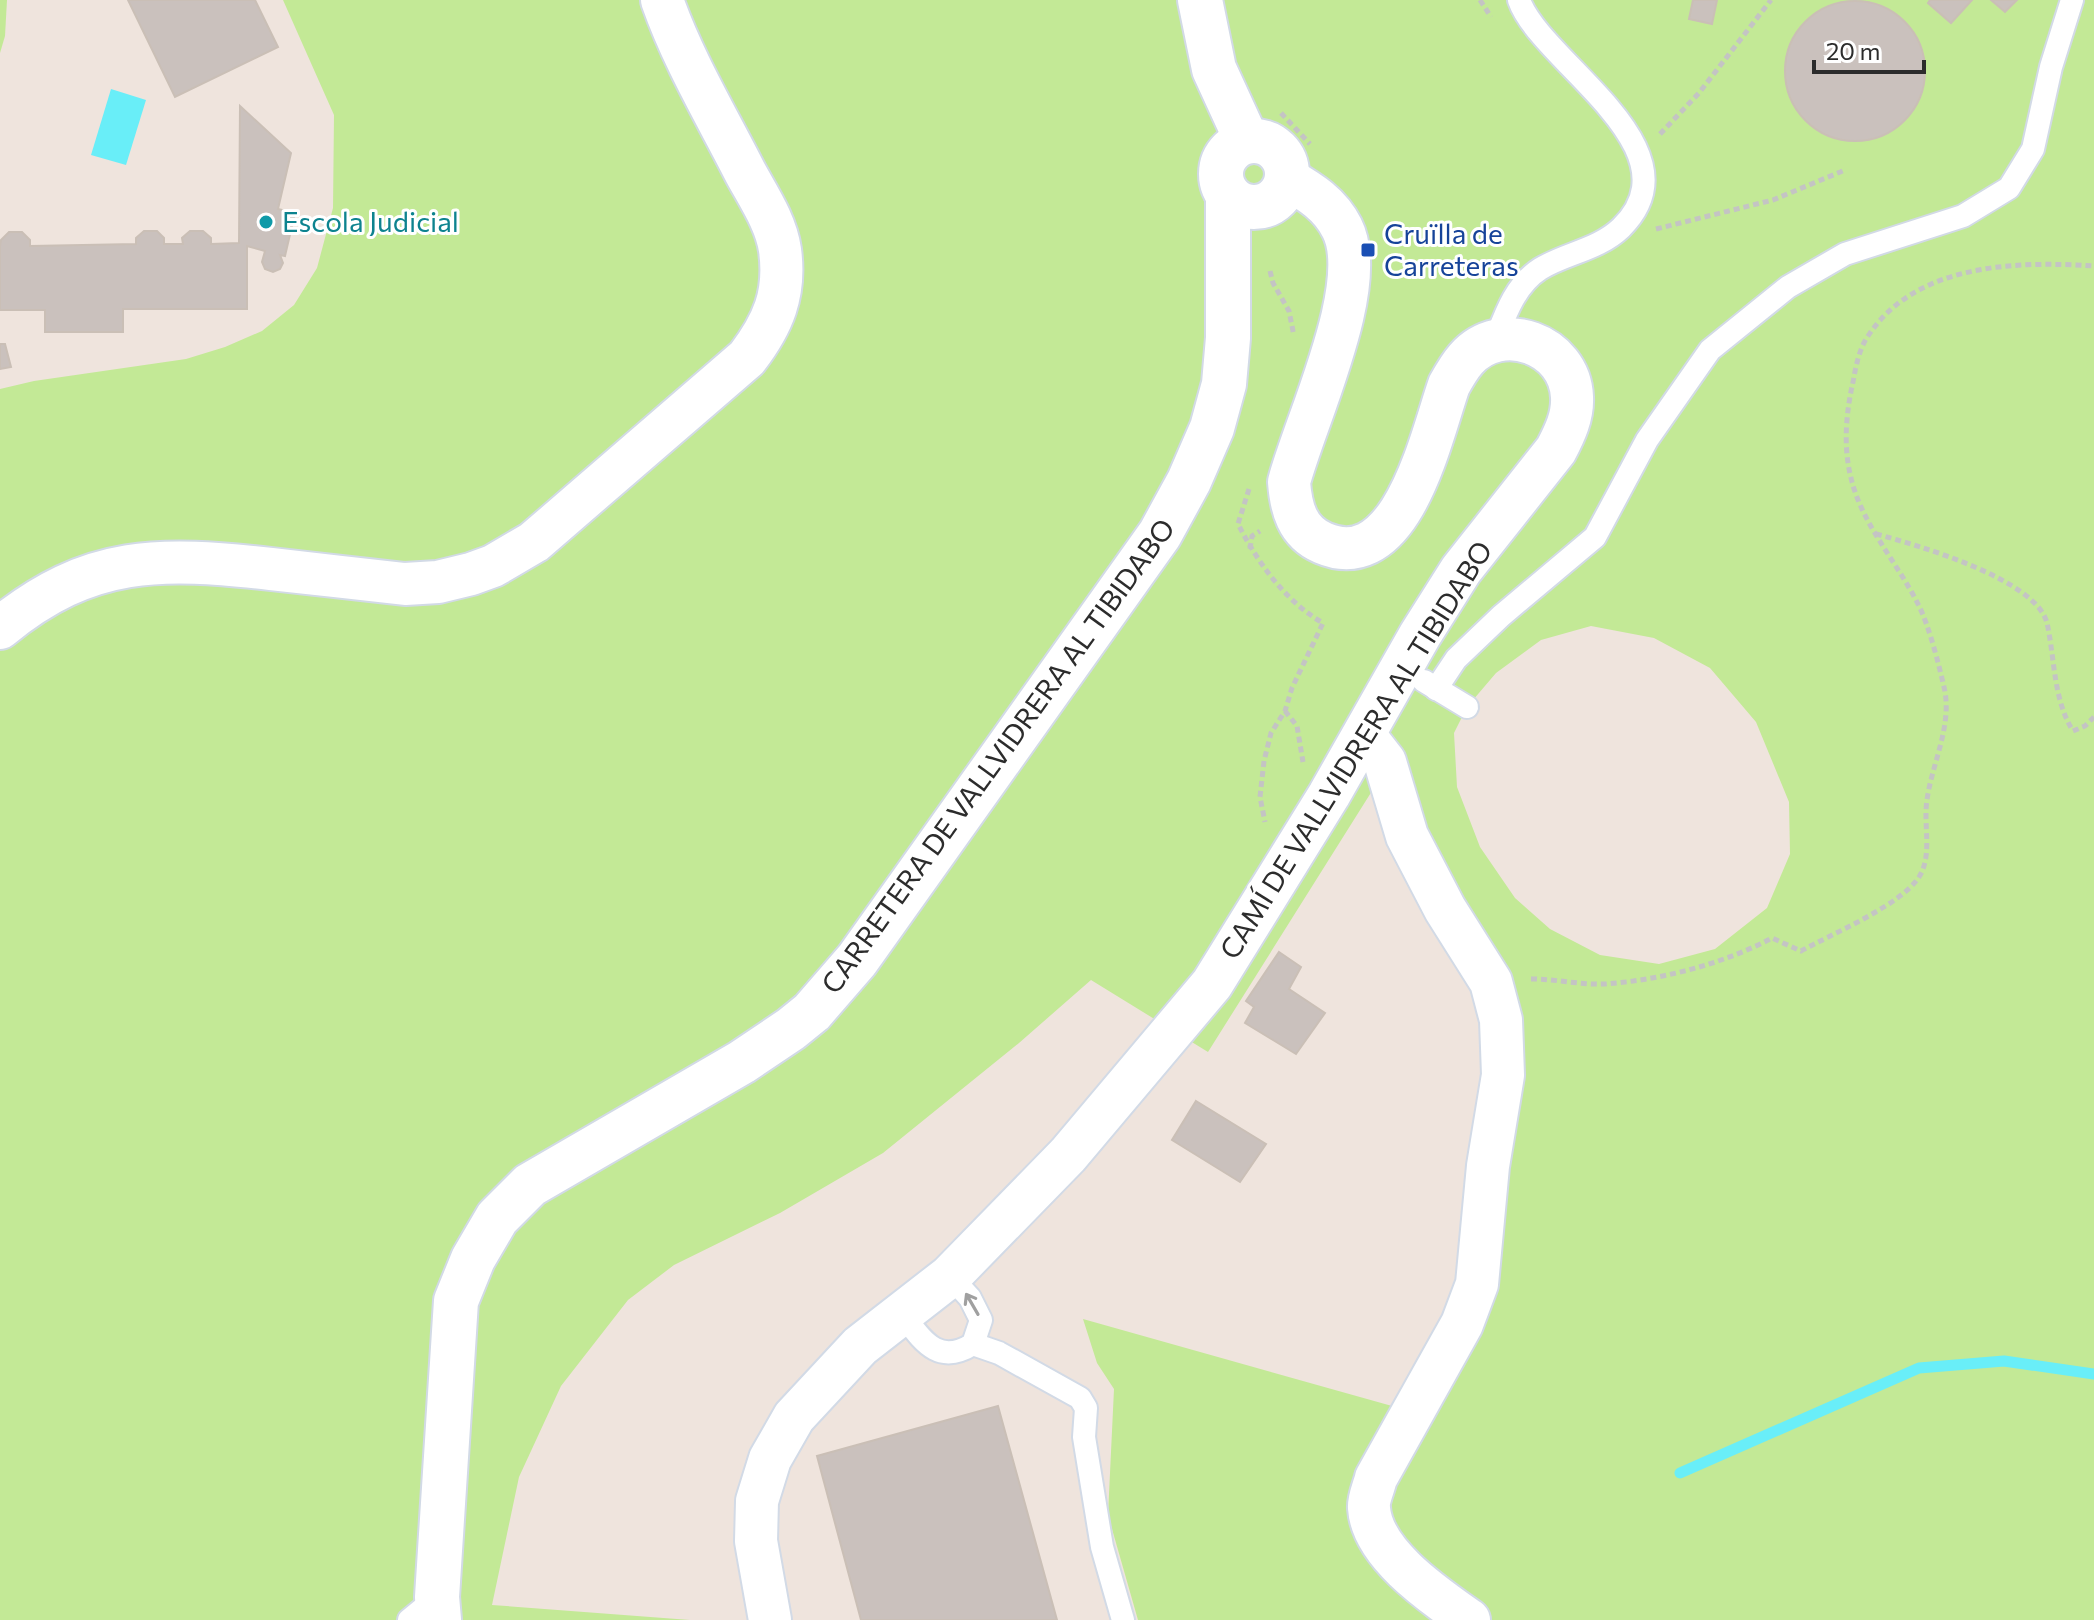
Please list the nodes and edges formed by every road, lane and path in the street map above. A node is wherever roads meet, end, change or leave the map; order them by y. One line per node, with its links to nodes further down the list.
1 (662, 0): 18 (street)
2 (1200, 0): 6 (street)
3 (1519, 0): 7 (lane)
4 (1771, 0): 7 (path)
5 (2072, 0): 19 (lane)
6 (1247, 141): 9 (street); 10 (street)
7 (1639, 155): 11 (lane)
8 (1845, 170): 11 (path)
9 (1288, 179): 10 (street); 14 (street)
10 (1228, 196): 12 (street, CARRETERA DE VALLVIDRERA AL TIBIDABO)
11 (1607, 239): 14 (lane)
12 (1230, 251): 15 (path); 28 (street, CARRETERA DE VALLVIDRERA AL TIBIDABO)
13 (2094, 266): 17 (path)
14 (1495, 341): 19 (street, CAMÍ DE VALLVIDRERA AL TIBIDABO)
15 (1297, 349)
16 (1251, 483): 23 (path)
17 (1876, 534): 21 (path); 24 (path)
18 (0, 628)
19 (1419, 678): 20 (lane); 22 (street, CAMÍ DE VALLVIDRERA AL TIBIDABO)
20 (1467, 707)
21 (2094, 717)
22 (1364, 735): 24 (street); 25 (street, CAMÍ DE VALLVIDRERA AL TIBIDABO)
23 (1265, 824)
24 (1491, 982): 31 (street)
25 (950, 1276): 26 (street, CAMÍ DE VALLVIDRERA AL TIBIDABO); 27 (lane, one-way to 25)
26 (902, 1314): 27 (lane); 29 (street, CAMÍ DE VALLVIDRERA AL TIBIDABO)
27 (973, 1344): 30 (lane)
28 (428, 1612)
29 (770, 1620)
30 (1123, 1620)
31 (1469, 1620)

